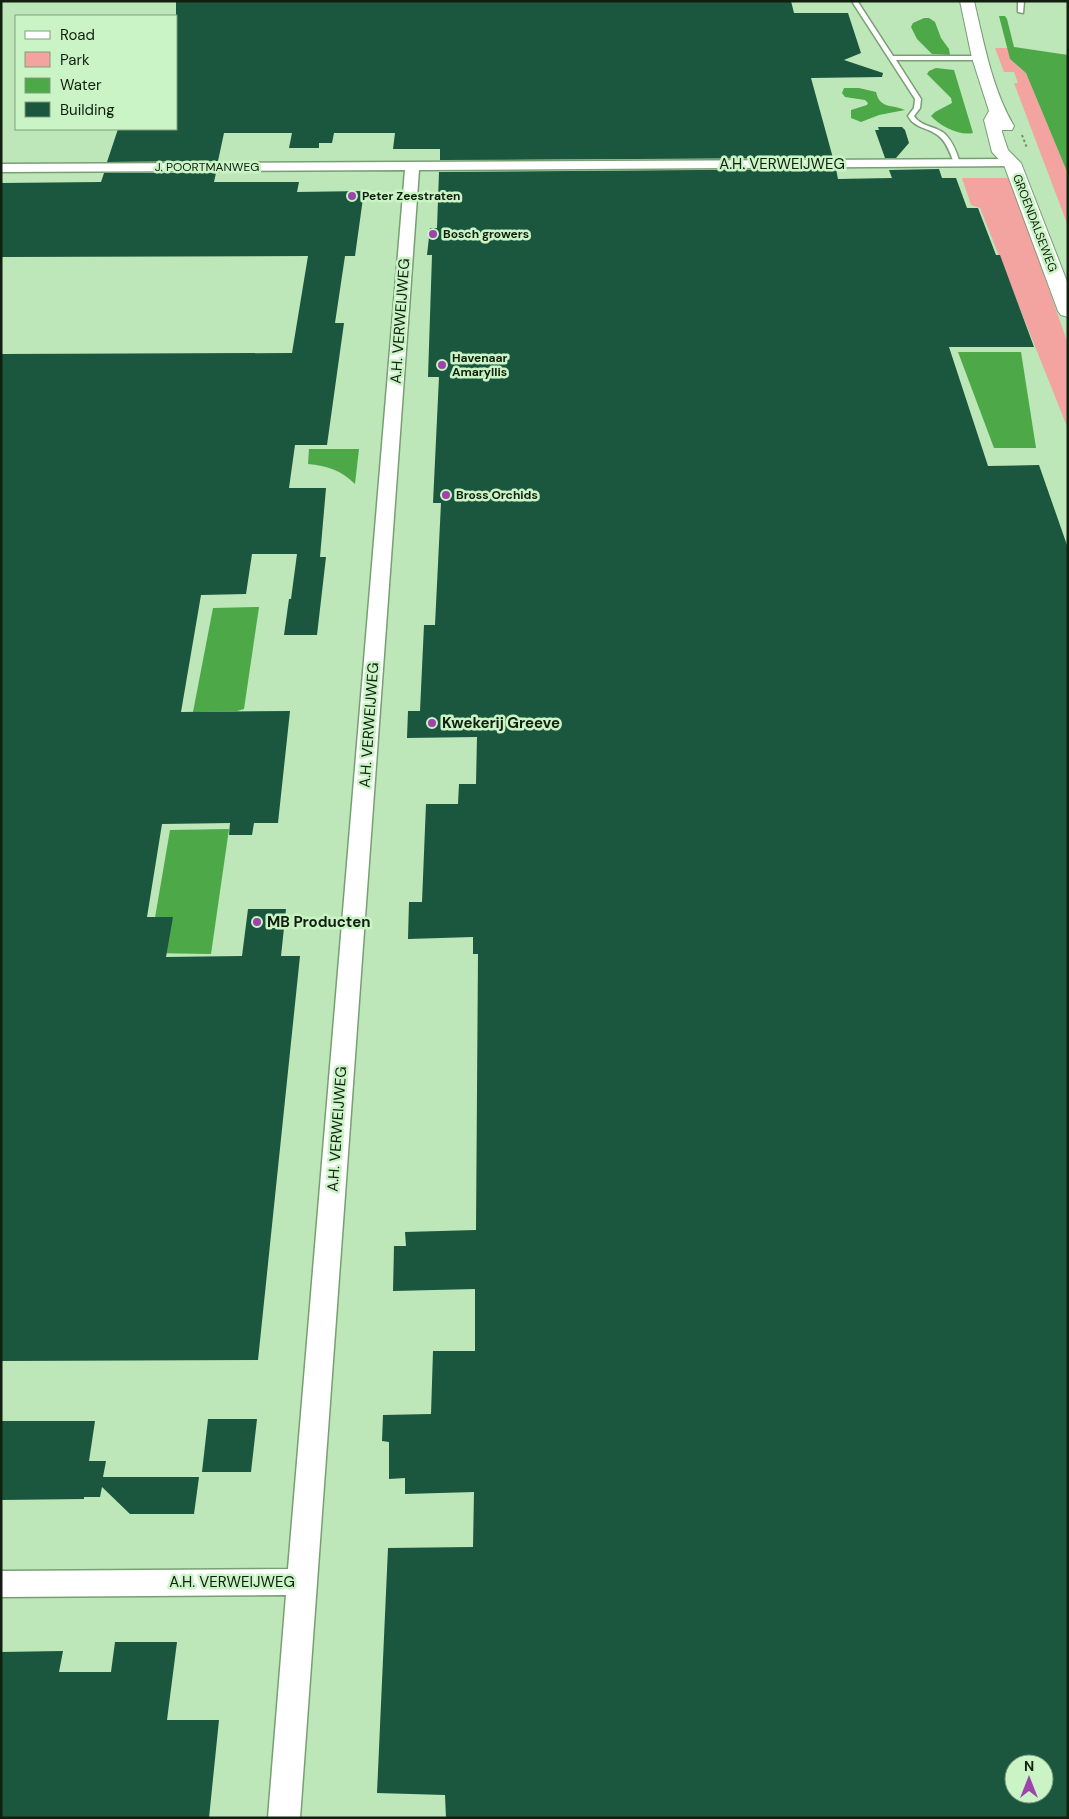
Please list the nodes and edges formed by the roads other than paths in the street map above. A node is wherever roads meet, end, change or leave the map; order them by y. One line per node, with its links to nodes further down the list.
1 (967, 1): 6 (street, GROENDALSEWEG)
2 (1021, 1): 4 (lane)
3 (856, 3): 5 (lane)
4 (1021, 12)
5 (893, 60): 6 (lane); 8 (lane)
6 (981, 60): 7 (street, GROENDALSEWEG)
7 (1012, 163): 8 (street, A.H. VERWEIJWEG); 11 (street, GROENDALSEWEG)
8 (957, 164): 9 (street, A.H. VERWEIJWEG)
9 (412, 166): 10 (street, J. POORTMANWEG); 12 (street, A.H. VERWEIJWEG)
10 (1, 168)
11 (1068, 311)
12 (302, 1582): 13 (street, A.H. VERWEIJWEG); 14 (street)
13 (1, 1584)
14 (284, 1818)

